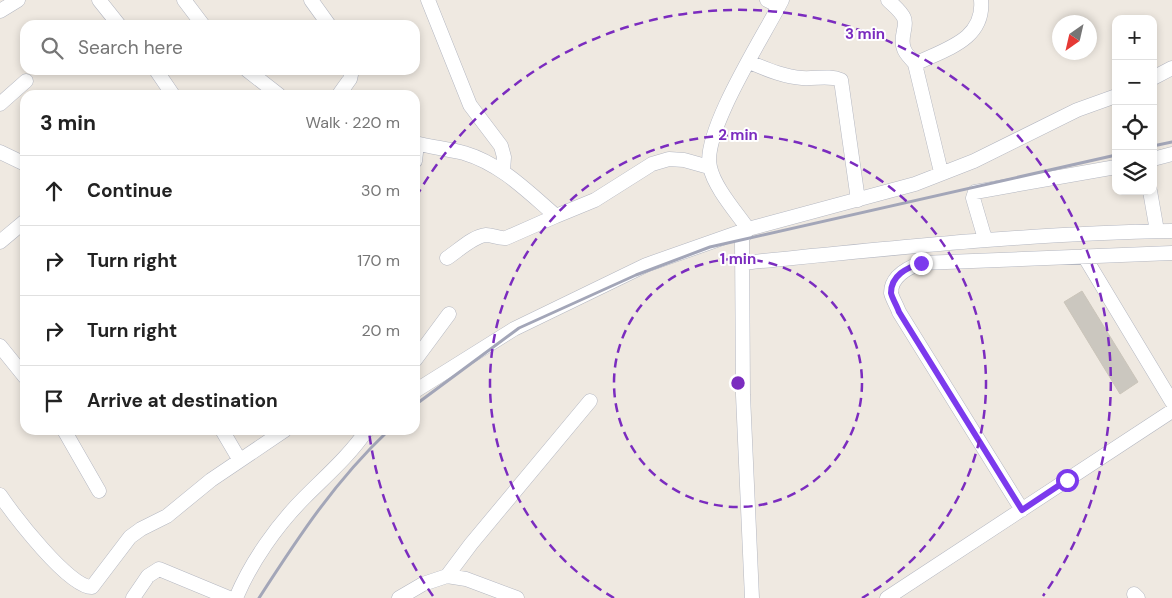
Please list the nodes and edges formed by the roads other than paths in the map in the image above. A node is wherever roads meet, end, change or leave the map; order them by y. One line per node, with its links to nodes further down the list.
1 (18, 0): 9 (street)
2 (99, 0): 10 (street)
3 (184, 0): 11 (street)
4 (311, 0): 12 (street)
5 (428, 0): 33 (street)
6 (888, 0): 14 (street)
7 (981, 0): 14 (street)
8 (776, 2): 13 (street)
9 (0, 11)
10 (115, 20)
11 (199, 20)
12 (325, 20)
13 (749, 62): 31 (street); 36 (street)
14 (915, 64): 34 (street)
15 (1172, 68): 19 (street)
16 (159, 75): 21 (street)
17 (253, 75): 22 (street)
18 (351, 75): 23 (street)
19 (1157, 76)
20 (26, 81): 25 (street)
21 (170, 90)
22 (273, 90)
23 (343, 90)
24 (1112, 97): 34 (street)
25 (0, 104)
26 (420, 144): 33 (street)
27 (0, 152): 30 (street)
28 (1172, 154): 29 (street)
29 (1157, 158)
30 (20, 162)
31 (709, 167): 37 (street); 39 (street)
32 (1112, 168): 42 (street)
33 (503, 171): 37 (street)
34 (941, 172): 36 (street)
35 (1151, 195): 40 (street)
36 (858, 200): 39 (street)
37 (556, 216): 46 (street)
38 (20, 225): 43 (street)
39 (748, 229): 47 (street); 52 (street)
40 (1157, 231): 41 (street); 42 (street)
41 (1172, 231)
42 (985, 239): 47 (street)
43 (0, 242)
44 (1172, 253): 45 (street)
45 (1084, 256): 54 (street); 63 (street)
46 (447, 258)
47 (742, 263): 72 (street)
48 (449, 314): 50 (street)
49 (0, 346): 51 (street)
50 (420, 353)
51 (20, 370)
52 (420, 388)
53 (590, 401): 64 (street)
54 (1172, 402)
55 (1172, 412): 63 (street)
56 (67, 435): 61 (street)
57 (225, 435): 60 (street)
58 (277, 435): 60 (street)
59 (363, 435): 69 (street)
60 (240, 459): 65 (street)
61 (99, 491)
62 (0, 495): 65 (street)
63 (1022, 510): 73 (street)
64 (448, 576): 70 (street); 71 (street)
65 (87, 587): 66 (street)
66 (100, 598)
67 (134, 598): 68 (street)
68 (229, 598)
69 (236, 598)
70 (399, 598)
71 (517, 598)
72 (752, 598)
73 (886, 598)

